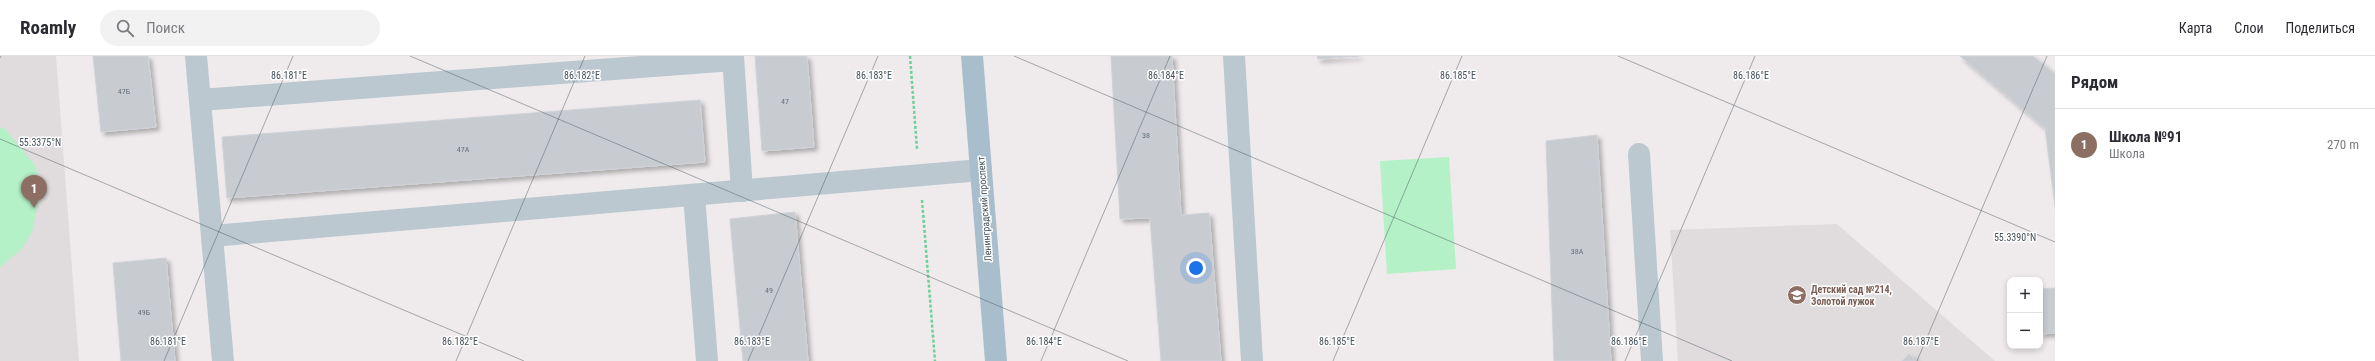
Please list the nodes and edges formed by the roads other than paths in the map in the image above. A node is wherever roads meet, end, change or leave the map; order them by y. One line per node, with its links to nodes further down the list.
1 (196, 56): 5 (lane)
2 (972, 56): 7 (main road, Ленинградский проспект)
3 (1234, 56): 15 (lane)
4 (733, 58): 5 (lane); 8 (lane)
5 (200, 100): 10 (lane)
6 (1639, 154): 11 (lane)
7 (981, 170): 8 (lane); 14 (main road, Ленинградский проспект)
8 (742, 191): 9 (lane)
9 (694, 195): 10 (lane); 13 (lane)
10 (212, 236): 12 (lane)
11 (1650, 358)
12 (223, 361)
13 (707, 361)
14 (996, 361)
15 (1252, 361)

